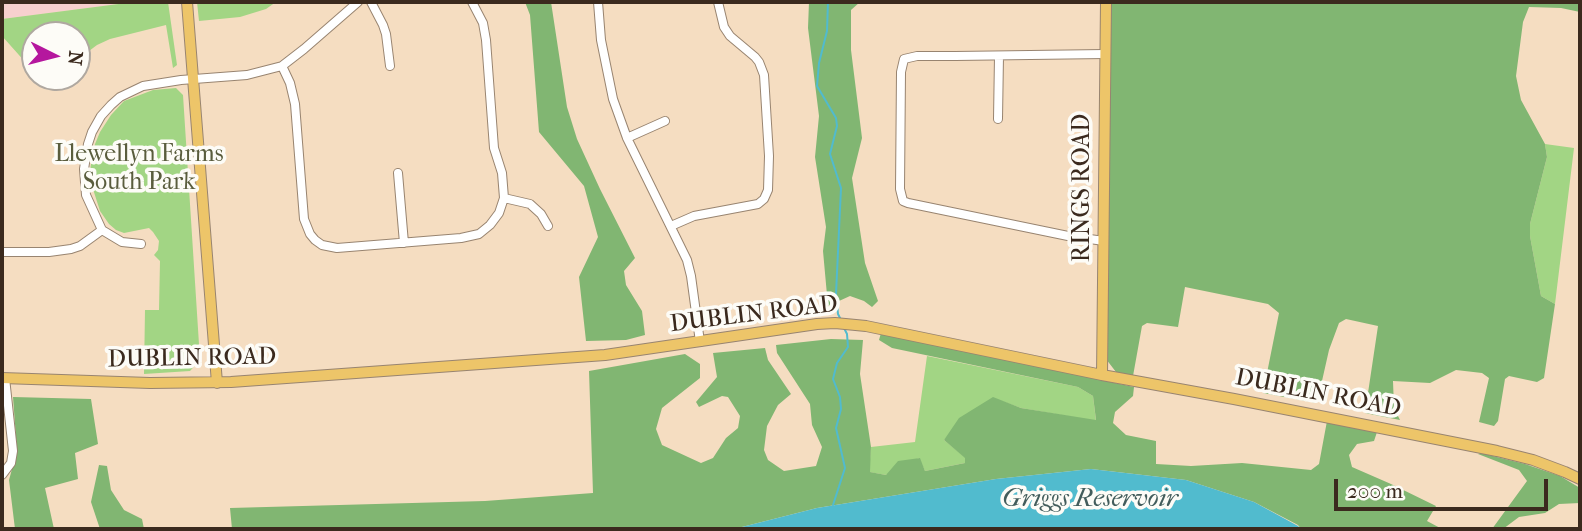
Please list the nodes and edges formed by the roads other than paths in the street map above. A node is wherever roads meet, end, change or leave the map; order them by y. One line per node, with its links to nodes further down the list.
1 (187, 2): 12 (main road)
2 (358, 2): 10 (street)
3 (371, 2): 11 (street)
4 (472, 2): 17 (street)
5 (598, 2): 15 (street)
6 (718, 2): 19 (street)
7 (1106, 2): 8 (main road, RINGS ROAD)
8 (1105, 54): 9 (street); 21 (main road, RINGS ROAD)
9 (999, 56): 13 (street); 21 (street)
10 (282, 66): 12 (street); 22 (street)
11 (390, 66)
12 (193, 80): 20 (street); 28 (main road)
13 (998, 119)
14 (665, 121): 15 (street)
15 (627, 138): 19 (street)
16 (398, 173): 22 (street)
17 (504, 198): 18 (street); 22 (street)
18 (548, 226)
19 (671, 226): 25 (street)
20 (102, 230): 23 (street); 24 (street)
21 (1104, 241): 26 (main road, RINGS ROAD)
22 (404, 243)
23 (141, 244)
24 (2, 252)
25 (700, 342): 26 (main road, DUBLIN ROAD); 28 (main road, DUBLIN ROAD)
26 (1102, 375): 30 (main road, DUBLIN ROAD)
27 (3, 378): 28 (main road, DUBLIN ROAD); 29 (street)
28 (217, 383)
29 (2, 475)
30 (1580, 479)

